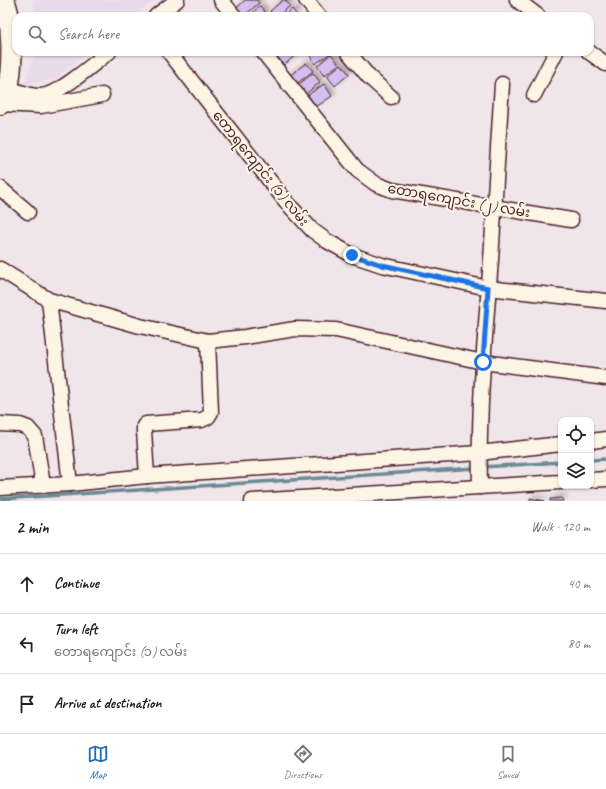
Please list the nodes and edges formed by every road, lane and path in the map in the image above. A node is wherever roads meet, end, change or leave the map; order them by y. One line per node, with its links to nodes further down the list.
1 (177, 0): 6 (street)
2 (221, 0): 7 (street)
3 (306, 0): 8 (street)
4 (517, 0): 9 (street)
5 (7, 3): 21 (highway)
6 (161, 12)
7 (231, 12)
8 (316, 12)
9 (533, 12)
10 (104, 56): 21 (street)
11 (172, 56): 27 (street, တောရကျောင်း (၁) လမ်း)
12 (266, 56): 23 (street, တောရကျောင်း (၂) လမ်း)
13 (351, 56): 20 (street)
14 (554, 56): 19 (street)
15 (594, 56): 16 (street)
16 (606, 64)
17 (502, 84): 23 (street)
18 (102, 95): 21 (street)
19 (534, 95)
20 (391, 96)
21 (3, 99)
22 (0, 188): 24 (street)
23 (495, 207): 25 (street, တောရကျောင်း (၂) လမ်း); 27 (street)
24 (28, 212)
25 (571, 220)
26 (0, 269): 28 (street)
27 (488, 288): 29 (street, တောရကျောင်း (၁) လမ်း); 31 (street)
28 (49, 300): 30 (street); 42 (street)
29 (606, 301)
30 (208, 341): 31 (street); 38 (street)
31 (483, 362): 32 (street); 37 (street)
32 (606, 378)
33 (0, 424): 43 (street)
34 (606, 439): 35 (street)
35 (594, 441)
36 (558, 444): 37 (street)
37 (479, 453): 38 (street); 45 (street)
38 (147, 476): 42 (street)
39 (606, 479): 40 (street)
40 (594, 480)
41 (558, 482): 45 (street)
42 (70, 484): 43 (street)
43 (43, 485): 44 (street)
44 (0, 488)
45 (480, 488): 46 (street)
46 (377, 497): 47 (street)
47 (252, 501)

